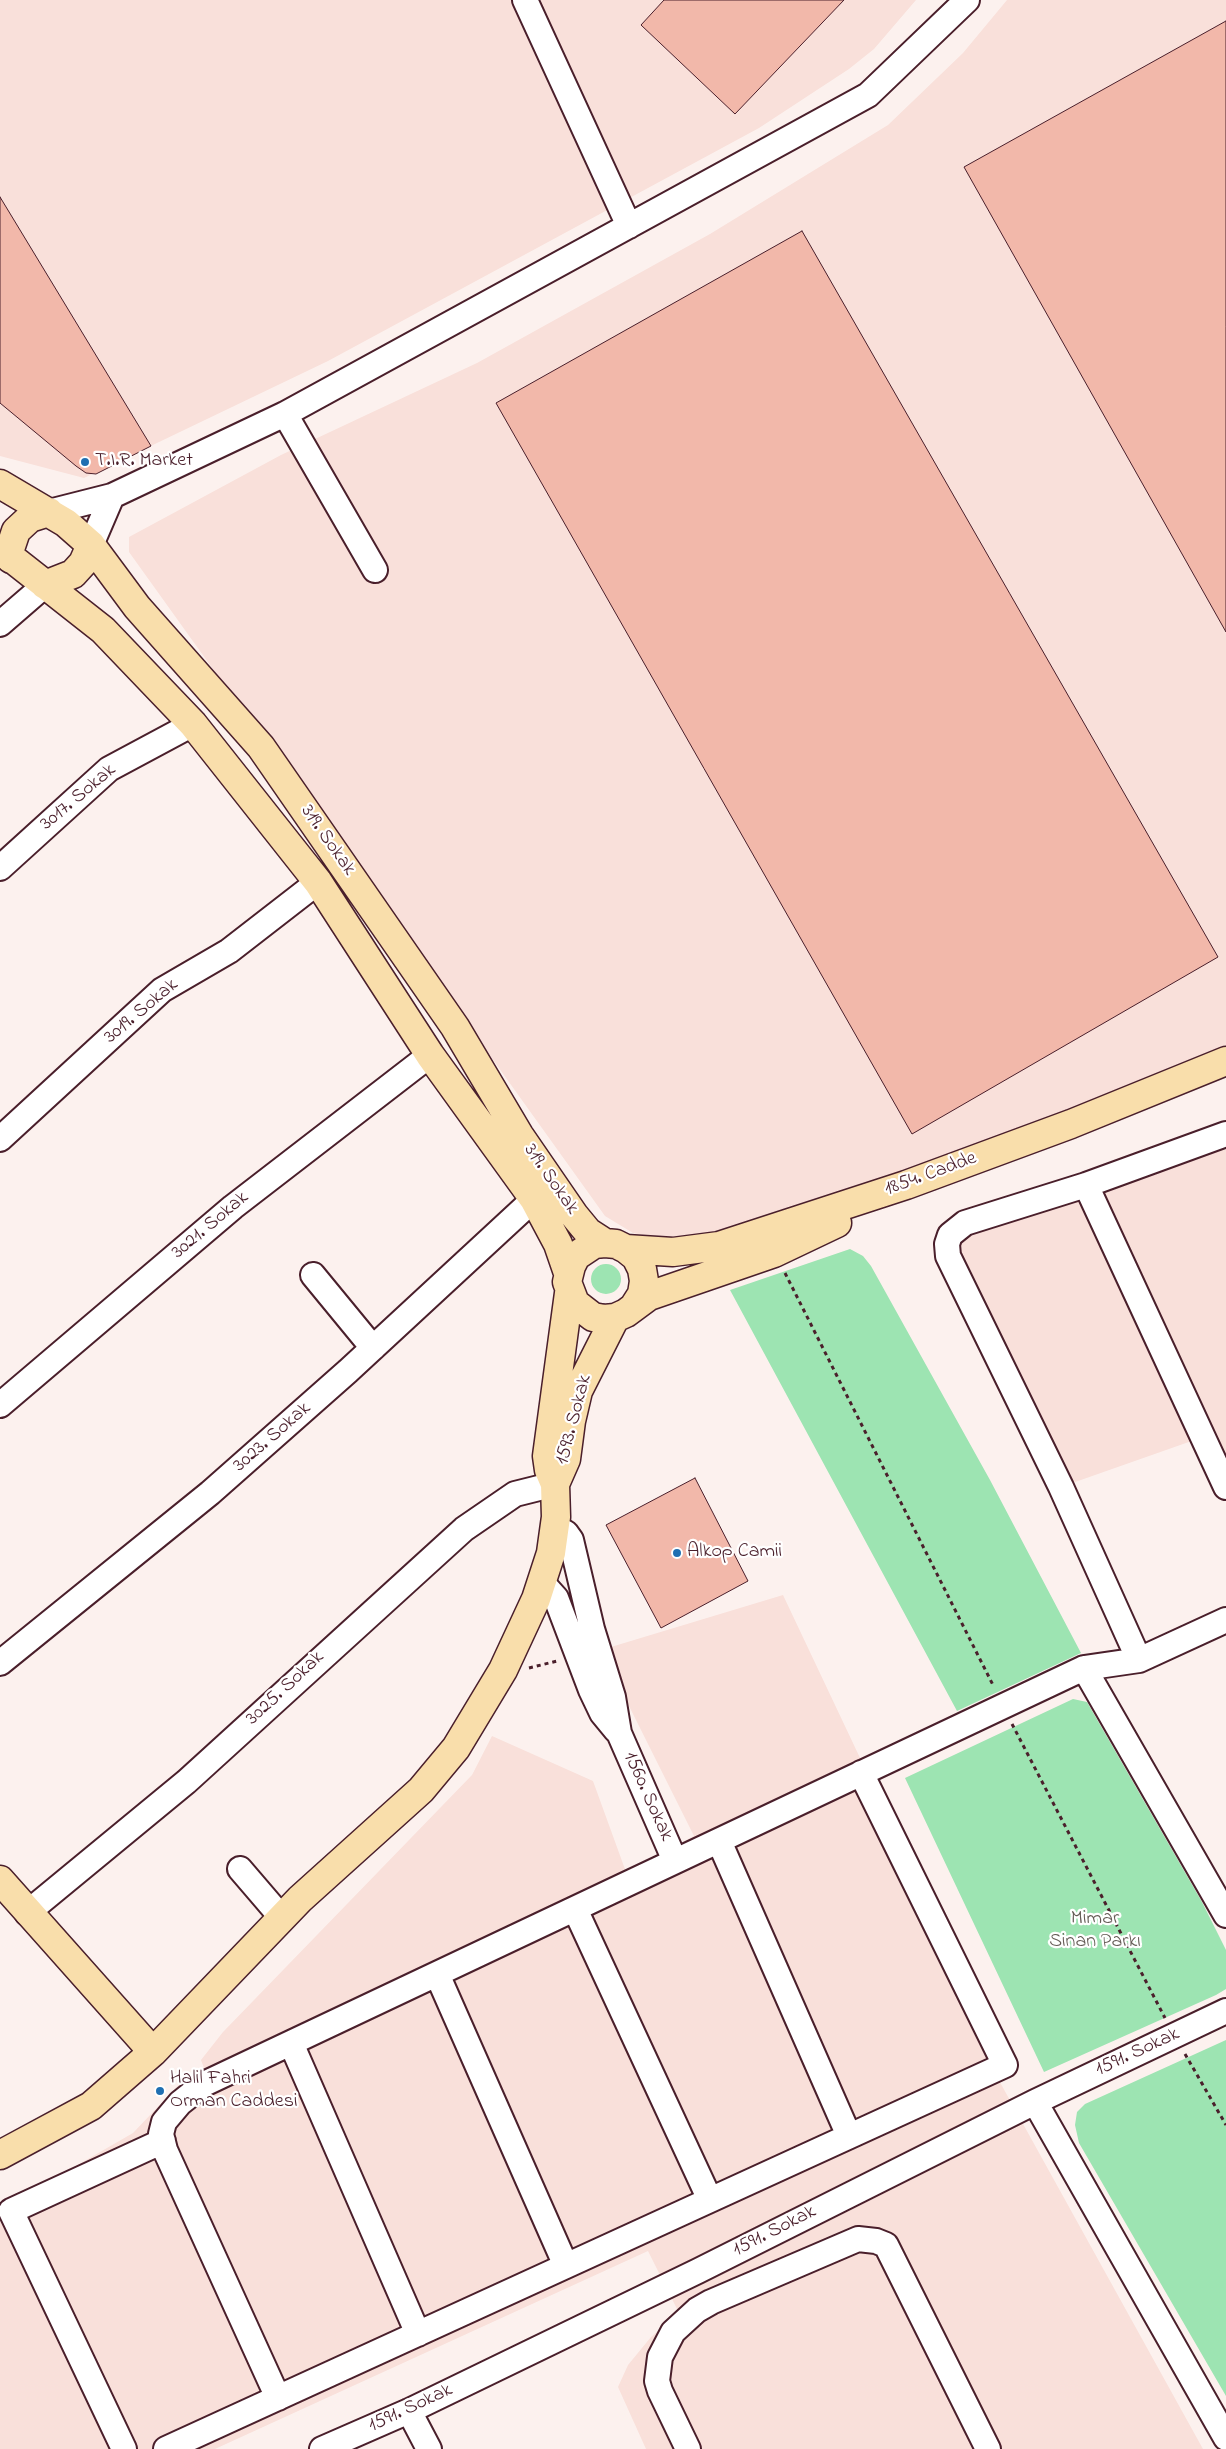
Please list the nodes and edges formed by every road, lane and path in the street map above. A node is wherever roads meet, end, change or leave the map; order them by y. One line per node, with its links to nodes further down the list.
1 (525, 0): 3 (street)
2 (967, 0): 3 (street)
3 (629, 226): 4 (street)
4 (285, 414): 6 (street); 10 (street)
5 (0, 484): 7 (main road, 319. Sokak)
6 (112, 496): 7 (street); 8 (street)
7 (48, 512): 8 (main road, 319. Sokak); 9 (main road)
8 (91, 545): 11 (main road); 23 (main road, 319. Sokak)
9 (5, 554): 11 (main road, 319. Sokak)
10 (375, 570)
11 (45, 585): 12 (street); 13 (main road, 319. Sokak)
12 (0, 624)
13 (193, 724): 14 (street, 3017. Sokak); 15 (main road, 319. Sokak)
14 (0, 868)
15 (318, 882): 16 (main road, 319. Sokak); 19 (street, 3019. Sokak)
16 (430, 1055): 22 (main road, 319. Sokak); 29 (street, 3021. Sokak)
17 (1226, 1061): 20 (main road, 1854. Cadde)
18 (1226, 1134): 21 (street)
19 (0, 1139)
20 (906, 1185): 23 (main road, 1854. Cadde); 24 (main road)
21 (1086, 1185): 31 (street); 37 (street)
22 (534, 1199): 26 (main road, 319. Sokak); 28 (street, 3023. Sokak)
23 (616, 1246): 26 (main road); 27 (main road)
24 (774, 1253): 27 (main road); 41 (path)
25 (313, 1275): 28 (street)
26 (569, 1283): 27 (main road); 30 (main road, 1593. Sokak)
27 (625, 1312): 30 (main road, 1593. Sokak)
28 (373, 1348): 38 (street, 3023. Sokak)
29 (0, 1405)
30 (555, 1484): 32 (main road); 50 (street, 3025. Sokak)
31 (1226, 1487)
32 (555, 1528): 33 (main road); 35 (street)
33 (540, 1586): 36 (street); 52 (main road)
34 (1226, 1620): 37 (street)
35 (592, 1629): 36 (street); 43 (street)
36 (566, 1650): 40 (path); 43 (street)
37 (1139, 1660): 39 (street)
38 (0, 1663)
39 (1084, 1668): 44 (street); 51 (street)
40 (525, 1669)
41 (997, 1694)
42 (1008, 1716): 55 (path)
43 (619, 1733): 46 (street, 1560. Sokak)
44 (862, 1773): 45 (street); 61 (street)
45 (718, 1841): 46 (street); 61 (street)
46 (676, 1861): 49 (street)
47 (240, 1868): 52 (street)
48 (0, 1880): 50 (main road)
49 (575, 1908): 53 (street); 64 (street)
50 (27, 1913): 58 (main road)
51 (1226, 1915)
52 (282, 1918): 58 (main road)
53 (436, 1974): 56 (street); 65 (street)
54 (1226, 2011): 59 (street, 1591. Sokak)
55 (1169, 2024)
56 (291, 2043): 62 (street); 68 (street)
57 (1181, 2047): 60 (path)
58 (153, 2052): 63 (main road)
59 (1035, 2102): 66 (street, 1591. Sokak); 71 (street)
60 (1226, 2125)
61 (849, 2136): 64 (street)
62 (163, 2141): 69 (street); 72 (street)
63 (0, 2155)
64 (710, 2200): 65 (street)
65 (566, 2266): 68 (street)
66 (698, 2271): 67 (street); 70 (street, 1591. Sokak)
67 (711, 2302): 76 (street); 77 (street)
68 (418, 2334): 69 (street)
69 (278, 2398): 73 (street)
70 (408, 2412): 74 (street, 1591. Sokak); 75 (street)
71 (1226, 2438)
72 (124, 2449)
73 (166, 2449)
74 (322, 2449)
75 (429, 2449)
76 (688, 2449)
77 (988, 2449)

